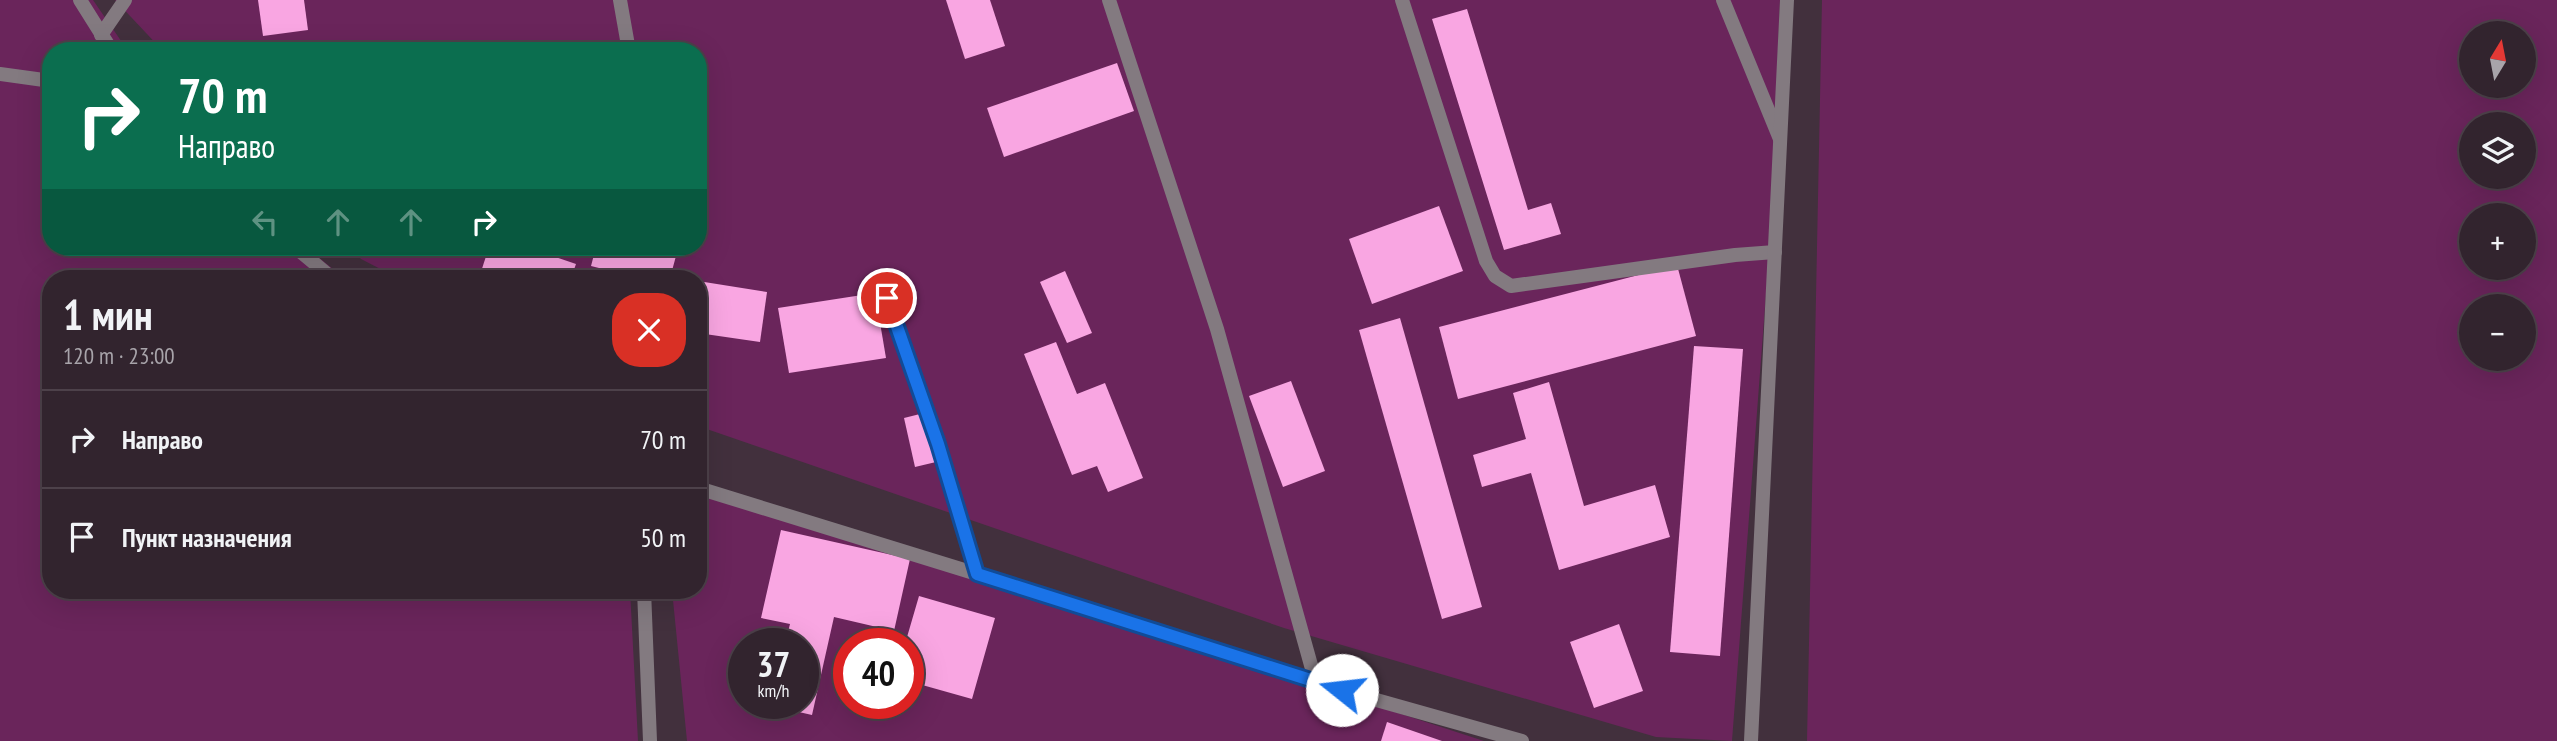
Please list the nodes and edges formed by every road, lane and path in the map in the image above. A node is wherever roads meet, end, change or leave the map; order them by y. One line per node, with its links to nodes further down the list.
1 (80, 0): 8 (street)
2 (125, 0): 8 (street)
3 (621, 0): 10 (street)
4 (1109, 0): 21 (street)
5 (1402, 0): 14 (street)
6 (1723, 0): 13 (street)
7 (1787, 0): 13 (street)
8 (102, 35): 9 (street)
9 (106, 42)
10 (628, 42)
11 (0, 74): 12 (street)
12 (42, 80)
13 (1780, 139): 14 (street)
14 (1774, 252): 24 (street)
15 (306, 256): 16 (street)
16 (322, 270)
17 (887, 298): 19 (street)
18 (707, 491): 19 (street)
19 (977, 574): 21 (street)
20 (644, 599): 22 (street)
21 (1316, 683): 23 (street)
22 (650, 741)
23 (1522, 741)
24 (1751, 741)

